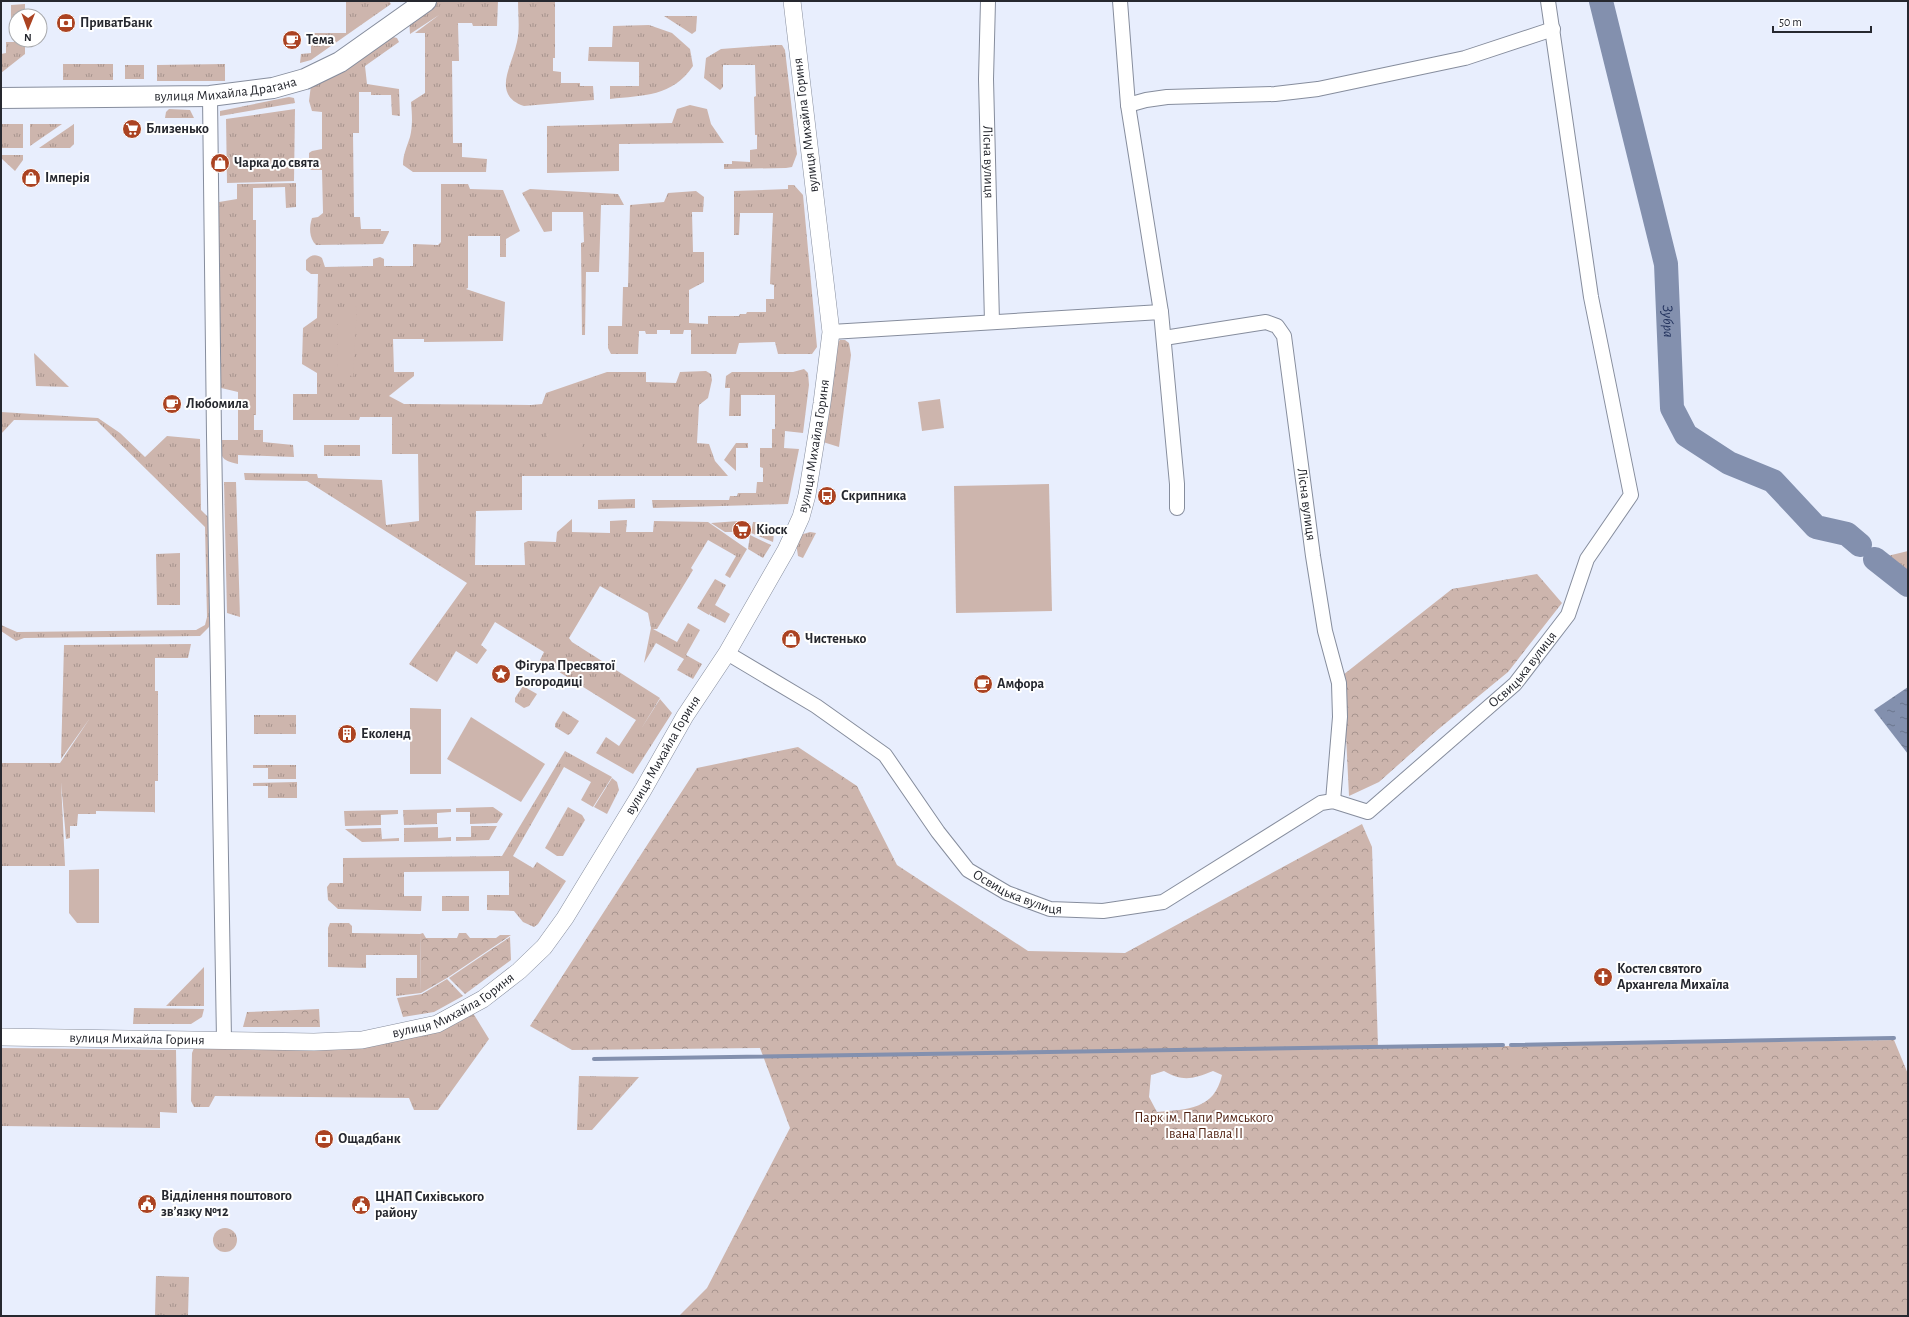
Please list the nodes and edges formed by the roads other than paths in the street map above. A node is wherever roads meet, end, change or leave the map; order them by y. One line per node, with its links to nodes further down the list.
1 (426, 1): 7 (main road, вулиця Михайла Драгана)
2 (792, 1): 12 (street, вулиця Михайла Гориня)
3 (988, 1): 11 (street, Лісна вулиця)
4 (1120, 1): 9 (street)
5 (1548, 1): 6 (street)
6 (1553, 29): 9 (street); 16 (street, Освицька вулиця)
7 (210, 96): 8 (main road, вулиця Михайла Драгана); 18 (street)
8 (1, 98)
9 (1128, 105): 10 (street)
10 (1162, 312): 11 (street); 13 (street)
11 (992, 322): 12 (street)
12 (836, 332): 15 (street, вулиця Михайла Гориня)
13 (1164, 338): 14 (street); 16 (street, Лісна вулиця)
14 (1177, 508)
15 (727, 653): 16 (street, Освицька вулиця); 18 (street, вулиця Михайла Гориня)
16 (1333, 800)
17 (1, 1037): 18 (street, вулиця Михайла Гориня)
18 (224, 1040)

